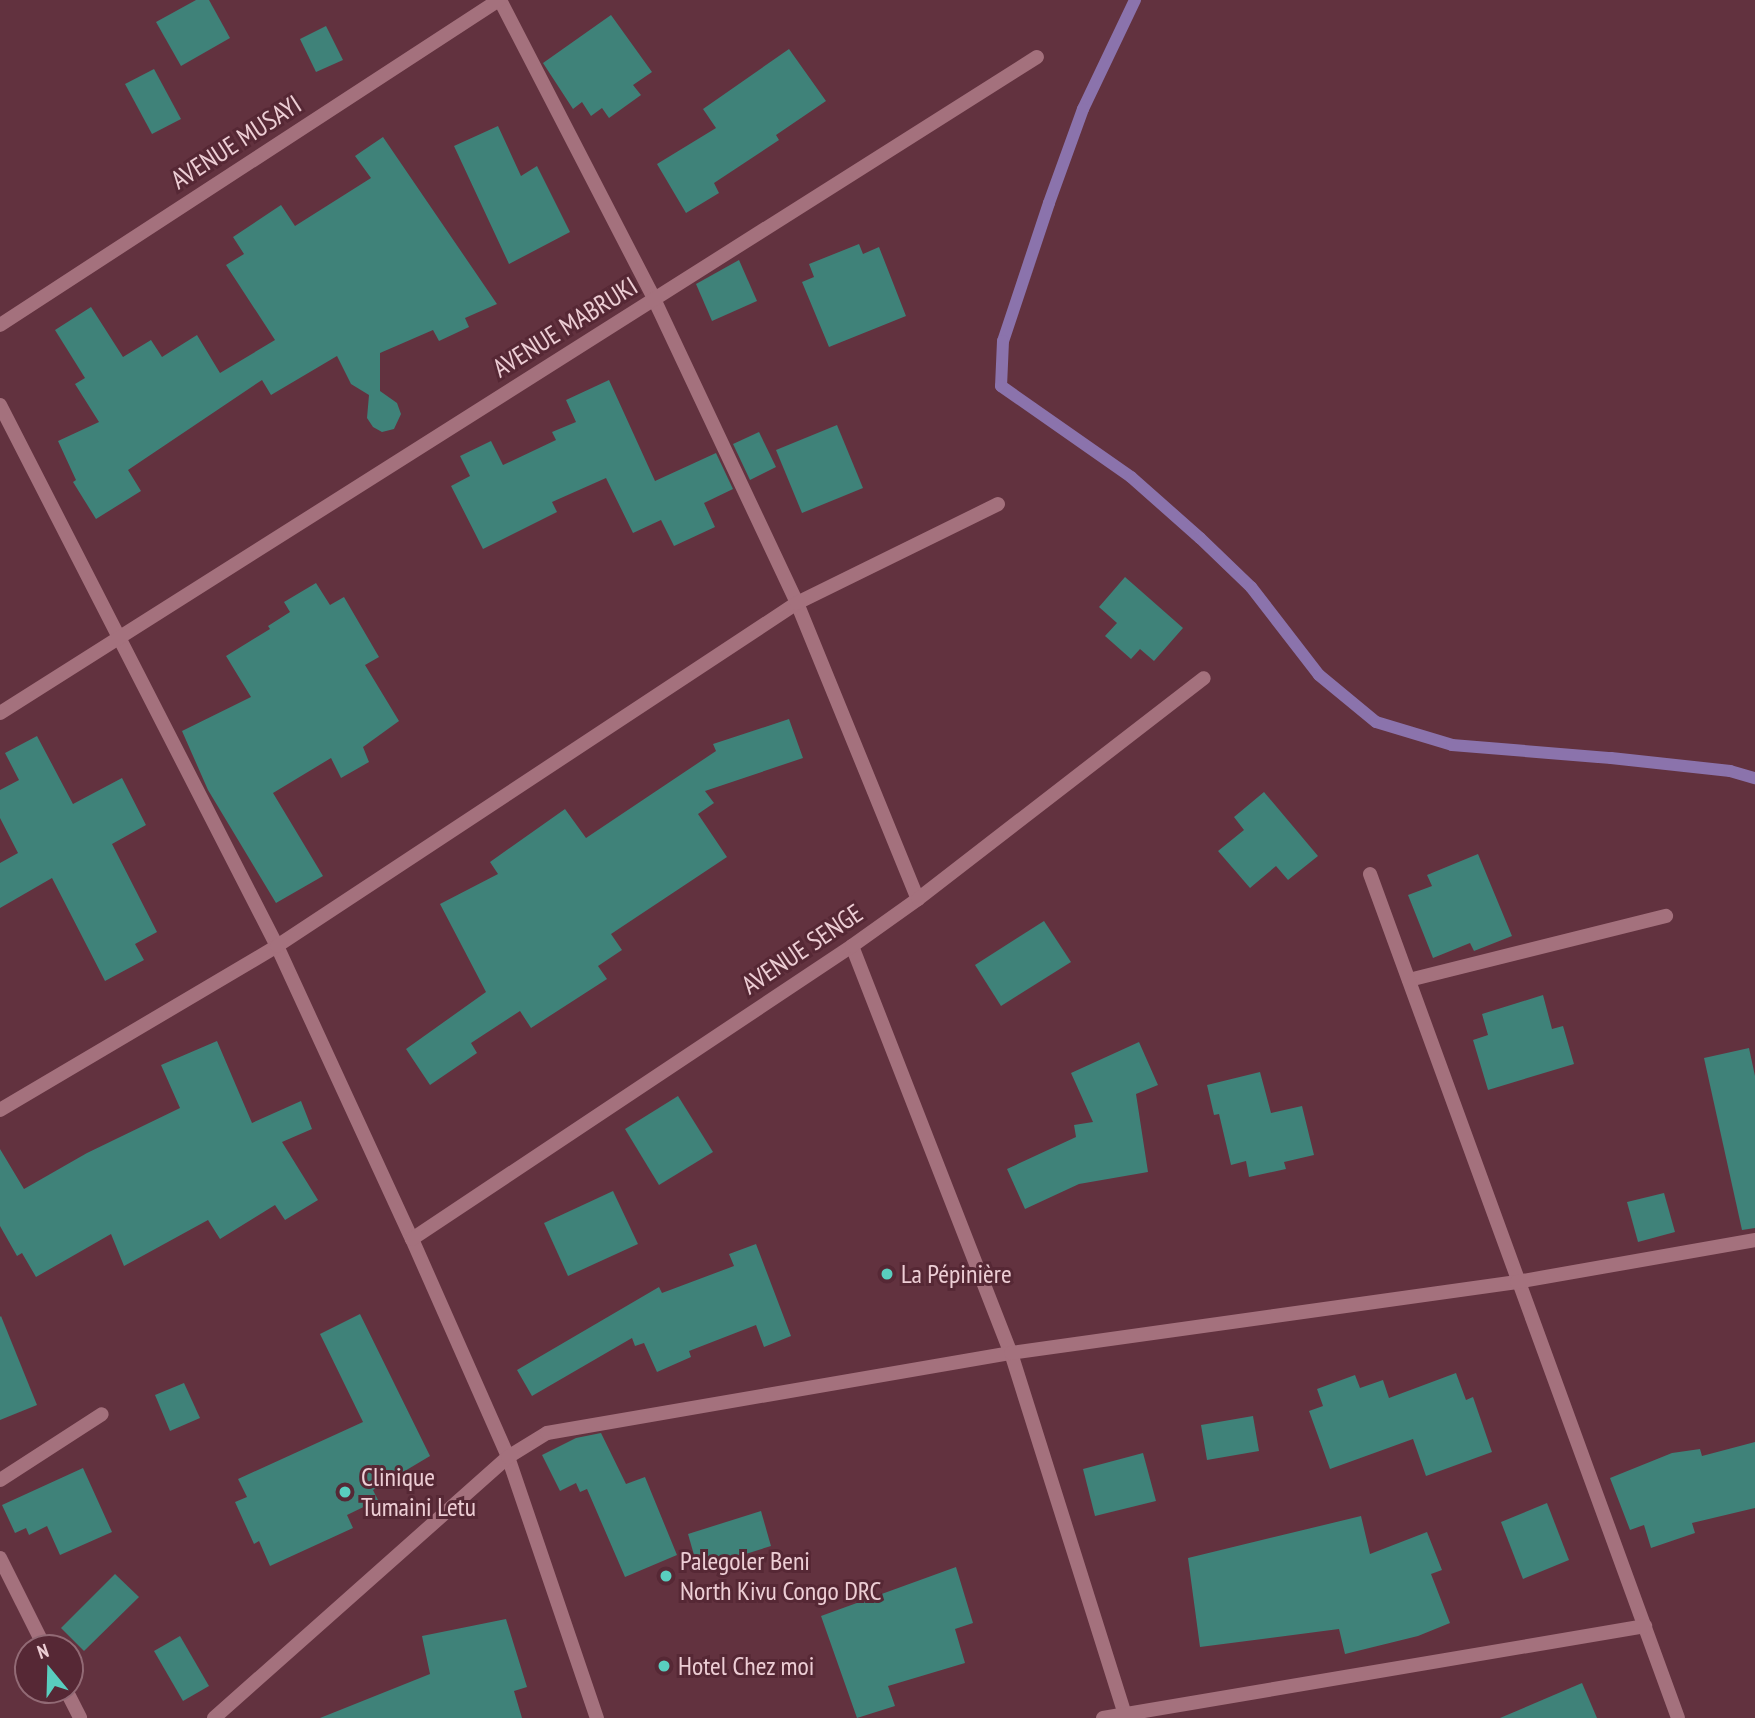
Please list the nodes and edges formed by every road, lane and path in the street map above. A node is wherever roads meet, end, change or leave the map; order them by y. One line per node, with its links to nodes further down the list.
1 (500, 0): 3 (street); 4 (street, AVENUE MUSAYI)
2 (1037, 57): 3 (street, AVENUE MABRUKI)
3 (654, 299): 7 (street); 8 (street, AVENUE MABRUKI)
4 (0, 325)
5 (0, 405): 8 (street)
6 (998, 504): 7 (street)
7 (797, 603): 12 (street); 14 (street)
8 (120, 638): 10 (street, AVENUE MABRUKI); 14 (street)
9 (1204, 678): 12 (street, AVENUE SENGE)
10 (0, 713)
11 (1370, 874): 16 (street)
12 (918, 899): 15 (street, AVENUE SENGE)
13 (1665, 916): 16 (street)
14 (277, 946): 17 (street); 18 (street)
15 (852, 946): 18 (street, AVENUE SENGE); 21 (street)
16 (1409, 981): 20 (street)
17 (0, 1110)
18 (412, 1239): 23 (street)
19 (1755, 1240): 20 (street)
20 (1517, 1282): 21 (street); 26 (street)
21 (1011, 1353): 23 (street); 28 (street)
22 (102, 1415): 24 (street)
23 (508, 1457): 29 (street); 30 (street)
24 (0, 1480)
25 (0, 1558): 27 (street)
26 (1645, 1626): 28 (street); 32 (street)
27 (38, 1634)
28 (1126, 1716): 31 (street)
29 (214, 1718)
30 (597, 1718)
31 (1104, 1718)
32 (1678, 1718)

